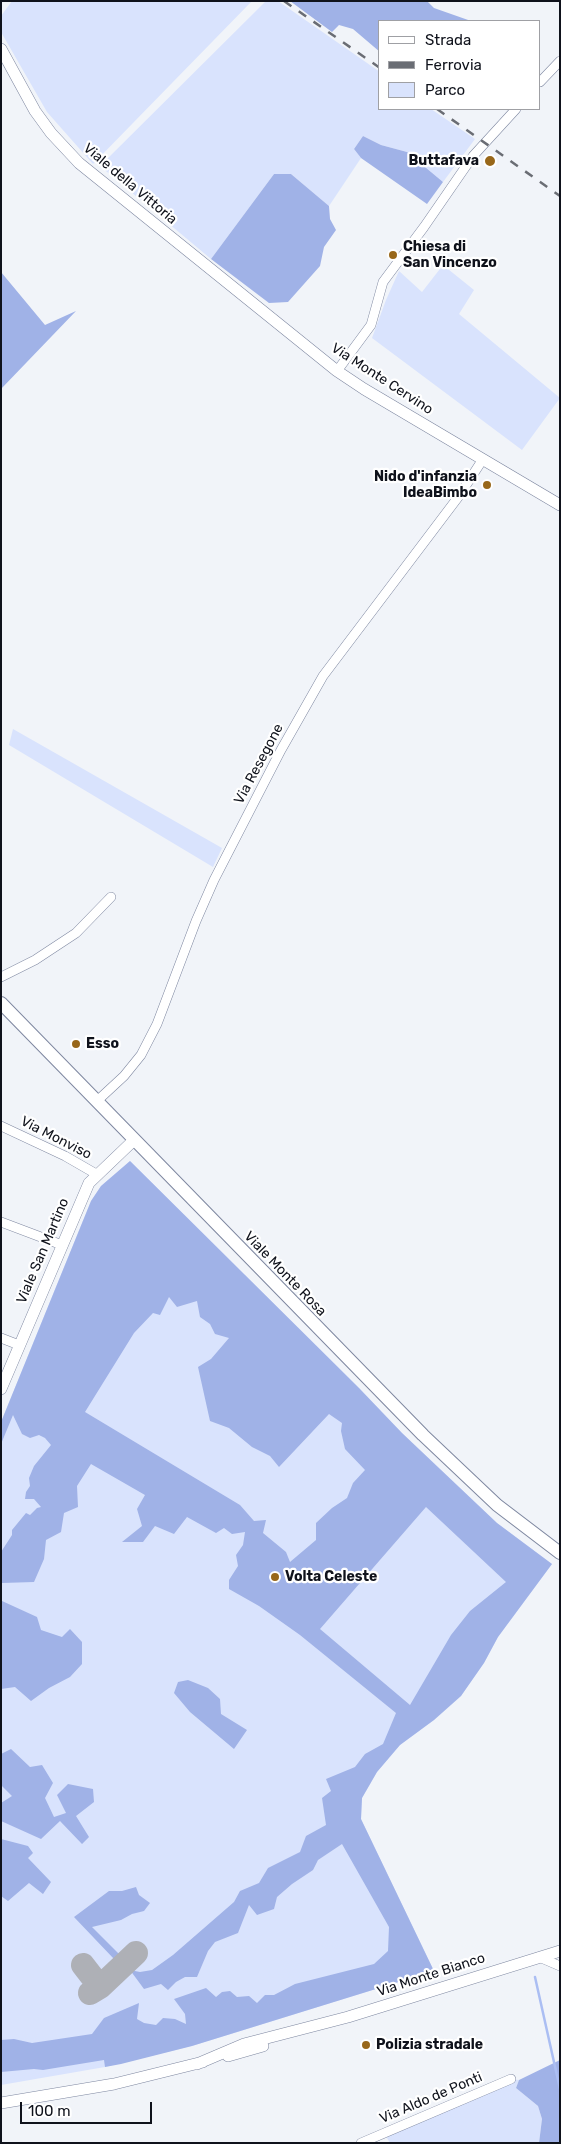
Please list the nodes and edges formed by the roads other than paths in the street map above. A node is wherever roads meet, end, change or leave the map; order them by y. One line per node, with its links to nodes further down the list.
1 (1, 49): 5 (street, Viale della Vittoria)
2 (560, 61): 3 (street)
3 (541, 81)
4 (515, 110): 6 (street)
5 (200, 260): 6 (street, Via Monte Cervino)
6 (337, 370): 7 (street, Via Monte Cervino)
7 (483, 460): 8 (street, Via Monte Cervino); 12 (street, Via Resegone)
8 (560, 505)
9 (111, 897): 10 (street)
10 (1, 977)
11 (1, 1003): 12 (main road, Viale Monte Rosa)
12 (97, 1101): 14 (main road, Viale Monte Rosa)
13 (1, 1126): 15 (street, Via Monviso)
14 (134, 1140): 15 (street, Viale San Martino); 21 (main road, Viale Monte Rosa)
15 (98, 1175): 17 (street, Viale San Martino)
16 (1, 1222): 17 (street)
17 (62, 1245): 19 (street, Viale San Martino)
18 (1, 1338): 19 (street)
19 (19, 1345): 20 (street, Viale San Martino)
20 (1, 1389)
21 (560, 1553)
22 (560, 1951): 23 (street, Via Monte Bianco)
23 (539, 1957): 24 (street); 26 (street, Via Monte Bianco)
24 (560, 1966)
25 (511, 2079): 27 (street, Via Aldo de Ponti)
26 (1, 2103)
27 (361, 2143)

